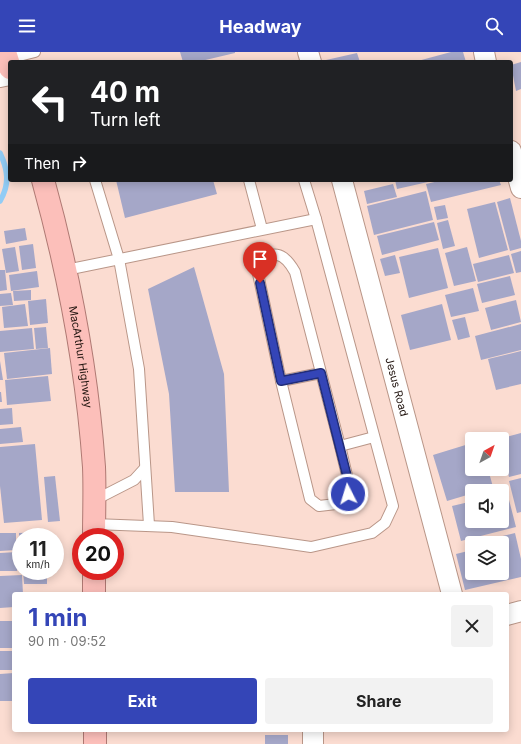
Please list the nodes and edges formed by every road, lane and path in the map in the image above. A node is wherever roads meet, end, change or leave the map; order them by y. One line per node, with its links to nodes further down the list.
1 (35, 52): 2 (lane)
2 (18, 60)
3 (513, 158): 9 (street)
4 (44, 182): 13 (highway, MacArthur Highway)
5 (96, 182): 12 (lane)
6 (250, 182): 11 (lane)
7 (305, 182): 10 (lane)
8 (343, 182): 25 (street, Jesus Road)
9 (521, 188)
10 (316, 219): 11 (lane); 16 (lane)
11 (262, 229): 12 (lane)
12 (118, 259): 13 (lane); 18 (lane)
13 (66, 270): 19 (highway, MacArthur Highway)
14 (321, 373): 15 (lane); 15 (lane); 17 (lane)
15 (281, 381): 17 (lane)
16 (374, 437): 17 (lane); 20 (lane)
17 (340, 446)
18 (145, 468): 19 (lane); 20 (lane)
19 (95, 500): 21 (highway, MacArthur Highway)
20 (149, 525): 22 (lane)
21 (94, 528)
22 (116, 528)
23 (94, 580): 24 (highway)
24 (94, 592)
25 (451, 592)
26 (521, 611): 27 (street)
27 (509, 614)
28 (95, 732): 30 (highway)
29 (313, 732): 31 (street)
30 (95, 744)
31 (313, 744)

